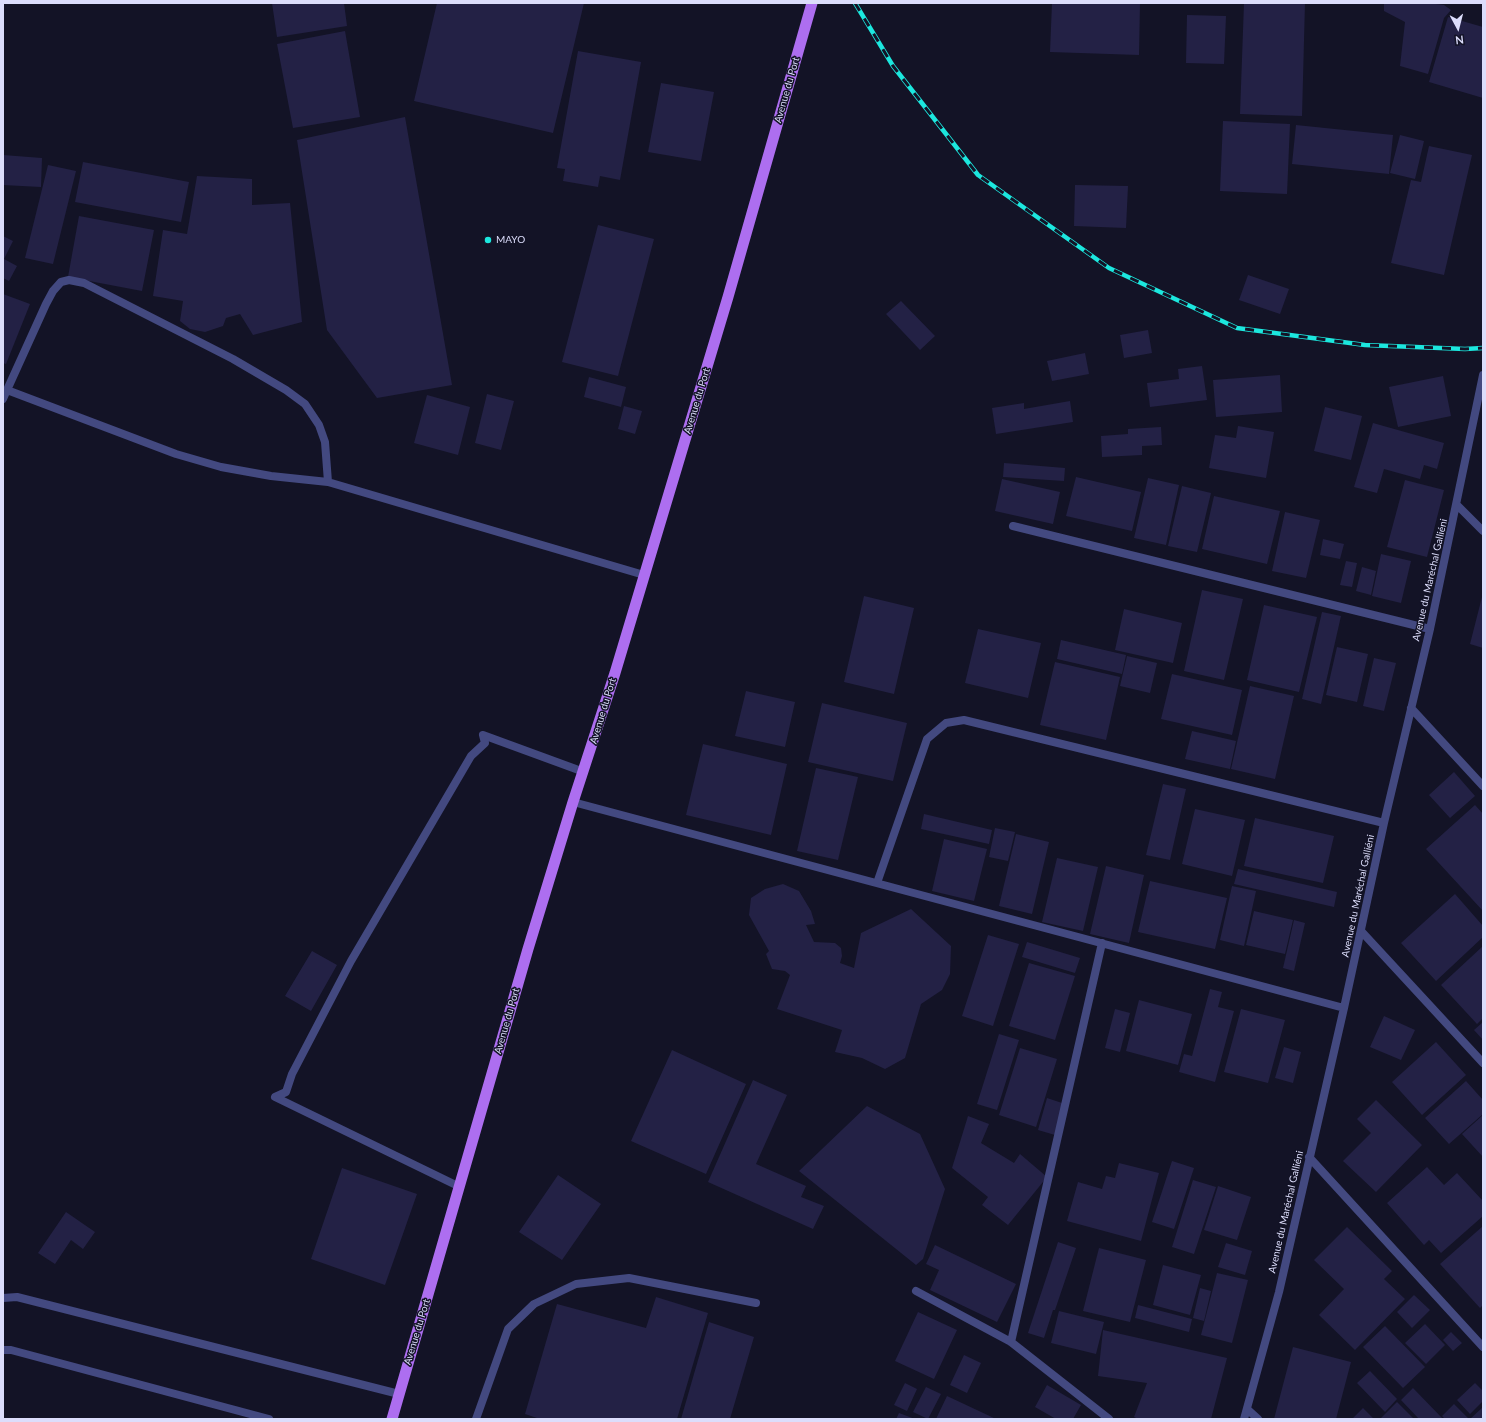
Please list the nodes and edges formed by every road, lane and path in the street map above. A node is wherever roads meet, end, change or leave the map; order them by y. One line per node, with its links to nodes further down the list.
1 (812, 3): 9 (main road, Avenue du Port)
2 (1483, 375): 6 (street, Avenue du Maréchal Galliéni)
3 (7, 390): 4 (street); 5 (street); 5 (street)
4 (3, 399)
5 (328, 482): 9 (street)
6 (1457, 506): 8 (street); 10 (street, Avenue du Maréchal Galliéni)
7 (1013, 526): 10 (street)
8 (1483, 531)
9 (644, 575): 12 (main road, Avenue du Port)
10 (1430, 629): 11 (street, Avenue du Maréchal Galliéni)
11 (1411, 708): 13 (street); 15 (street, Avenue du Maréchal Galliéni)
12 (584, 772): 14 (main road, Avenue du Port); 22 (street)
13 (1483, 786)
14 (573, 802): 16 (street); 22 (main road, Avenue du Port)
15 (1384, 824): 16 (street); 17 (street, Avenue du Maréchal Galliéni)
16 (877, 883): 18 (street)
17 (1361, 931): 19 (street, Avenue du Maréchal Galliéni); 20 (street)
18 (1102, 943): 19 (street); 26 (street)
19 (1344, 1008): 21 (street, Avenue du Maréchal Galliéni)
20 (1483, 1063)
21 (1309, 1157): 27 (street); 30 (street, Avenue du Maréchal Galliéni)
22 (460, 1187): 29 (main road, Avenue du Port)
23 (916, 1291): 26 (street)
24 (3, 1298): 29 (street)
25 (756, 1303): 33 (street)
26 (1012, 1342): 34 (street)
27 (1483, 1347)
28 (3, 1350): 31 (street)
29 (399, 1394): 32 (main road, Avenue du Port)
30 (1247, 1409): 35 (street, Avenue du Maréchal Galliéni); 36 (street)
31 (269, 1419)
32 (392, 1419)
33 (476, 1419)
34 (1109, 1419)
35 (1244, 1419)
36 (1258, 1419)

